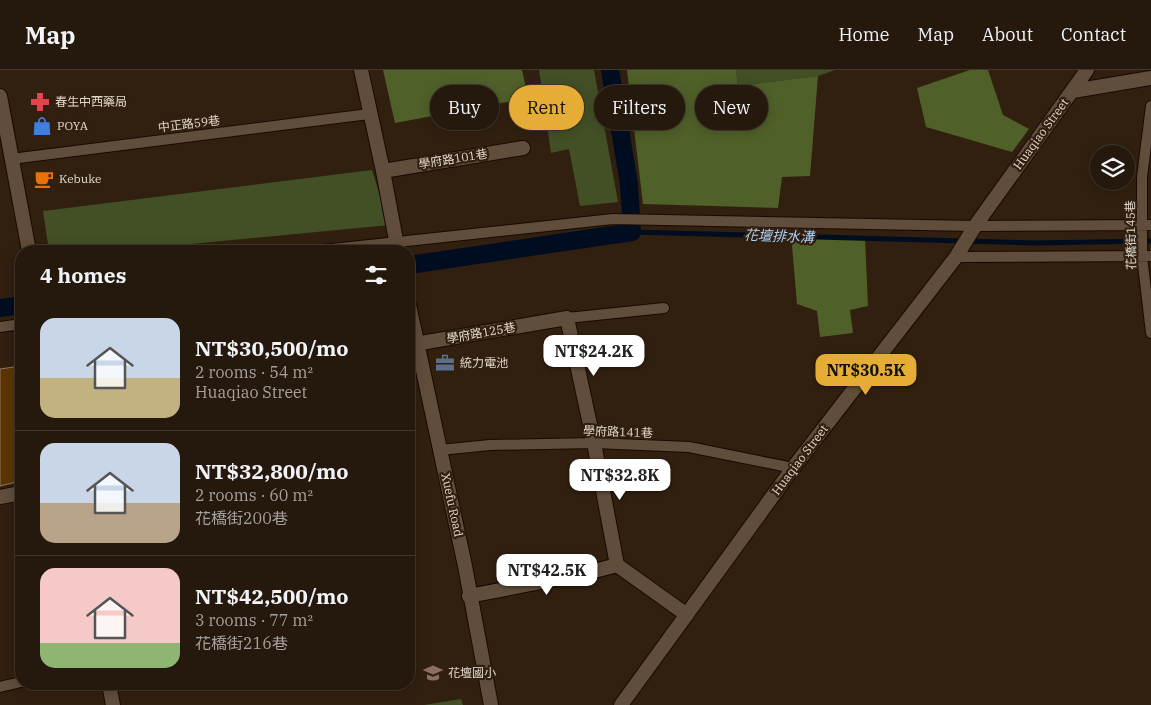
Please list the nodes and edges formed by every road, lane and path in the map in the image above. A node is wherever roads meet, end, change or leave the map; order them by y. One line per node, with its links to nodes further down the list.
1 (360, 70): 7 (street)
2 (1087, 70): 4 (street, Huaqiao Street)
3 (1151, 78): 4 (street)
4 (1073, 91): 12 (street, Huaqiao Street)
5 (0, 96): 9 (street)
6 (1151, 106): 11 (lane, 花橋街145巷)
7 (369, 114): 9 (lane, 中正路59巷); 10 (street)
8 (523, 148): 10 (street, 學府路101巷)
9 (11, 159): 13 (street)
10 (383, 171): 14 (street)
11 (1147, 225): 12 (lane); 17 (lane, 花橋街145巷)
12 (975, 226): 15 (lane); 16 (street, Huaqiao Street)
13 (28, 245)
14 (397, 245)
15 (412, 245)
16 (956, 256): 17 (lane); 27 (street, Huaqiao Street)
17 (1146, 256): 22 (lane, 花橋街145巷)
18 (664, 308): 19 (lane, 學府路125巷)
19 (567, 318): 23 (street, 學府路125巷); 25 (street)
20 (15, 325): 21 (lane)
21 (0, 327)
22 (1151, 333)
23 (415, 345)
24 (415, 353): 26 (street, Xuefu Road)
25 (594, 443): 26 (lane, 學府路141巷); 27 (lane, 學府路141巷); 30 (street)
26 (440, 450): 31 (street, Xuefu Road)
27 (793, 468): 32 (street, Huaqiao Street)
28 (15, 494): 29 (street)
29 (0, 497)
30 (617, 564): 31 (street); 32 (street)
31 (469, 596): 37 (street, Xuefu Road)
32 (687, 615): 38 (street, Huaqiao Street)
33 (15, 683): 34 (lane)
34 (0, 687)
35 (110, 690): 36 (street)
36 (112, 705)
37 (492, 705)
38 (621, 705)

